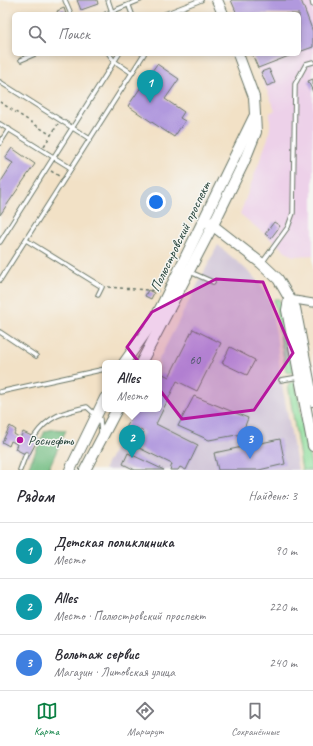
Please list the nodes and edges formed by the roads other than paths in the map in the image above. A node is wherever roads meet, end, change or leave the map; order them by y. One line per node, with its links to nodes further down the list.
1 (65, 0): 9 (lane)
2 (108, 0): 10 (lane)
3 (140, 0): 8 (lane)
4 (201, 0): 12 (lane)
5 (217, 0): 13 (main road)
6 (312, 0): 7 (lane)
7 (313, 5)
8 (128, 6): 10 (lane); 11 (lane)
9 (70, 12)
10 (112, 12)
11 (131, 12)
12 (170, 12)
13 (222, 12)
14 (31, 56): 19 (lane)
15 (110, 56): 20 (lane)
16 (118, 56): 20 (lane)
17 (143, 56): 22 (lane)
18 (239, 56): 24 (main road, Полюстровский проспект)
19 (22, 60)
20 (114, 61): 22 (lane); 26 (lane)
21 (313, 62): 36 (lane)
22 (132, 73): 28 (lane)
23 (0, 82): 26 (lane)
24 (254, 117): 32 (main road, Полюстровский проспект); 33 (main road, Полюстровский проспект)
25 (0, 124): 27 (lane)
26 (72, 128): 28 (lane); 30 (lane)
27 (8, 129): 29 (lane); 30 (lane)
28 (90, 139): 31 (lane)
29 (0, 142)
30 (54, 157): 31 (lane); 35 (lane)
31 (71, 168): 34 (lane)
32 (204, 219): 33 (main road); 45 (main road, Полюстровский проспект)
33 (213, 224): 36 (main road); 37 (main road, Полюстровский проспект)
34 (26, 240): 38 (lane); 40 (lane)
35 (0, 242)
36 (261, 263): 41 (main road)
37 (189, 271): 39 (lane); 46 (main road, Полюстровский проспект)
38 (0, 280)
39 (213, 282)
40 (98, 295)
41 (289, 299): 42 (street); 48 (main road)
42 (313, 303)
43 (0, 332): 44 (lane)
44 (36, 356)
45 (126, 360)
46 (143, 360)
47 (102, 370): 50 (lane)
48 (304, 376): 49 (lane); 51 (main road); 57 (main road)
49 (280, 380)
50 (0, 392)
51 (313, 401)
52 (102, 404): 54 (main road)
53 (115, 412): 56 (main road)
54 (96, 415): 55 (lane); 56 (lane); 60 (main road)
55 (34, 438)
56 (100, 440): 61 (main road)
57 (313, 446)
58 (26, 454): 59 (lane)
59 (20, 470)
60 (70, 470)
61 (85, 470)

